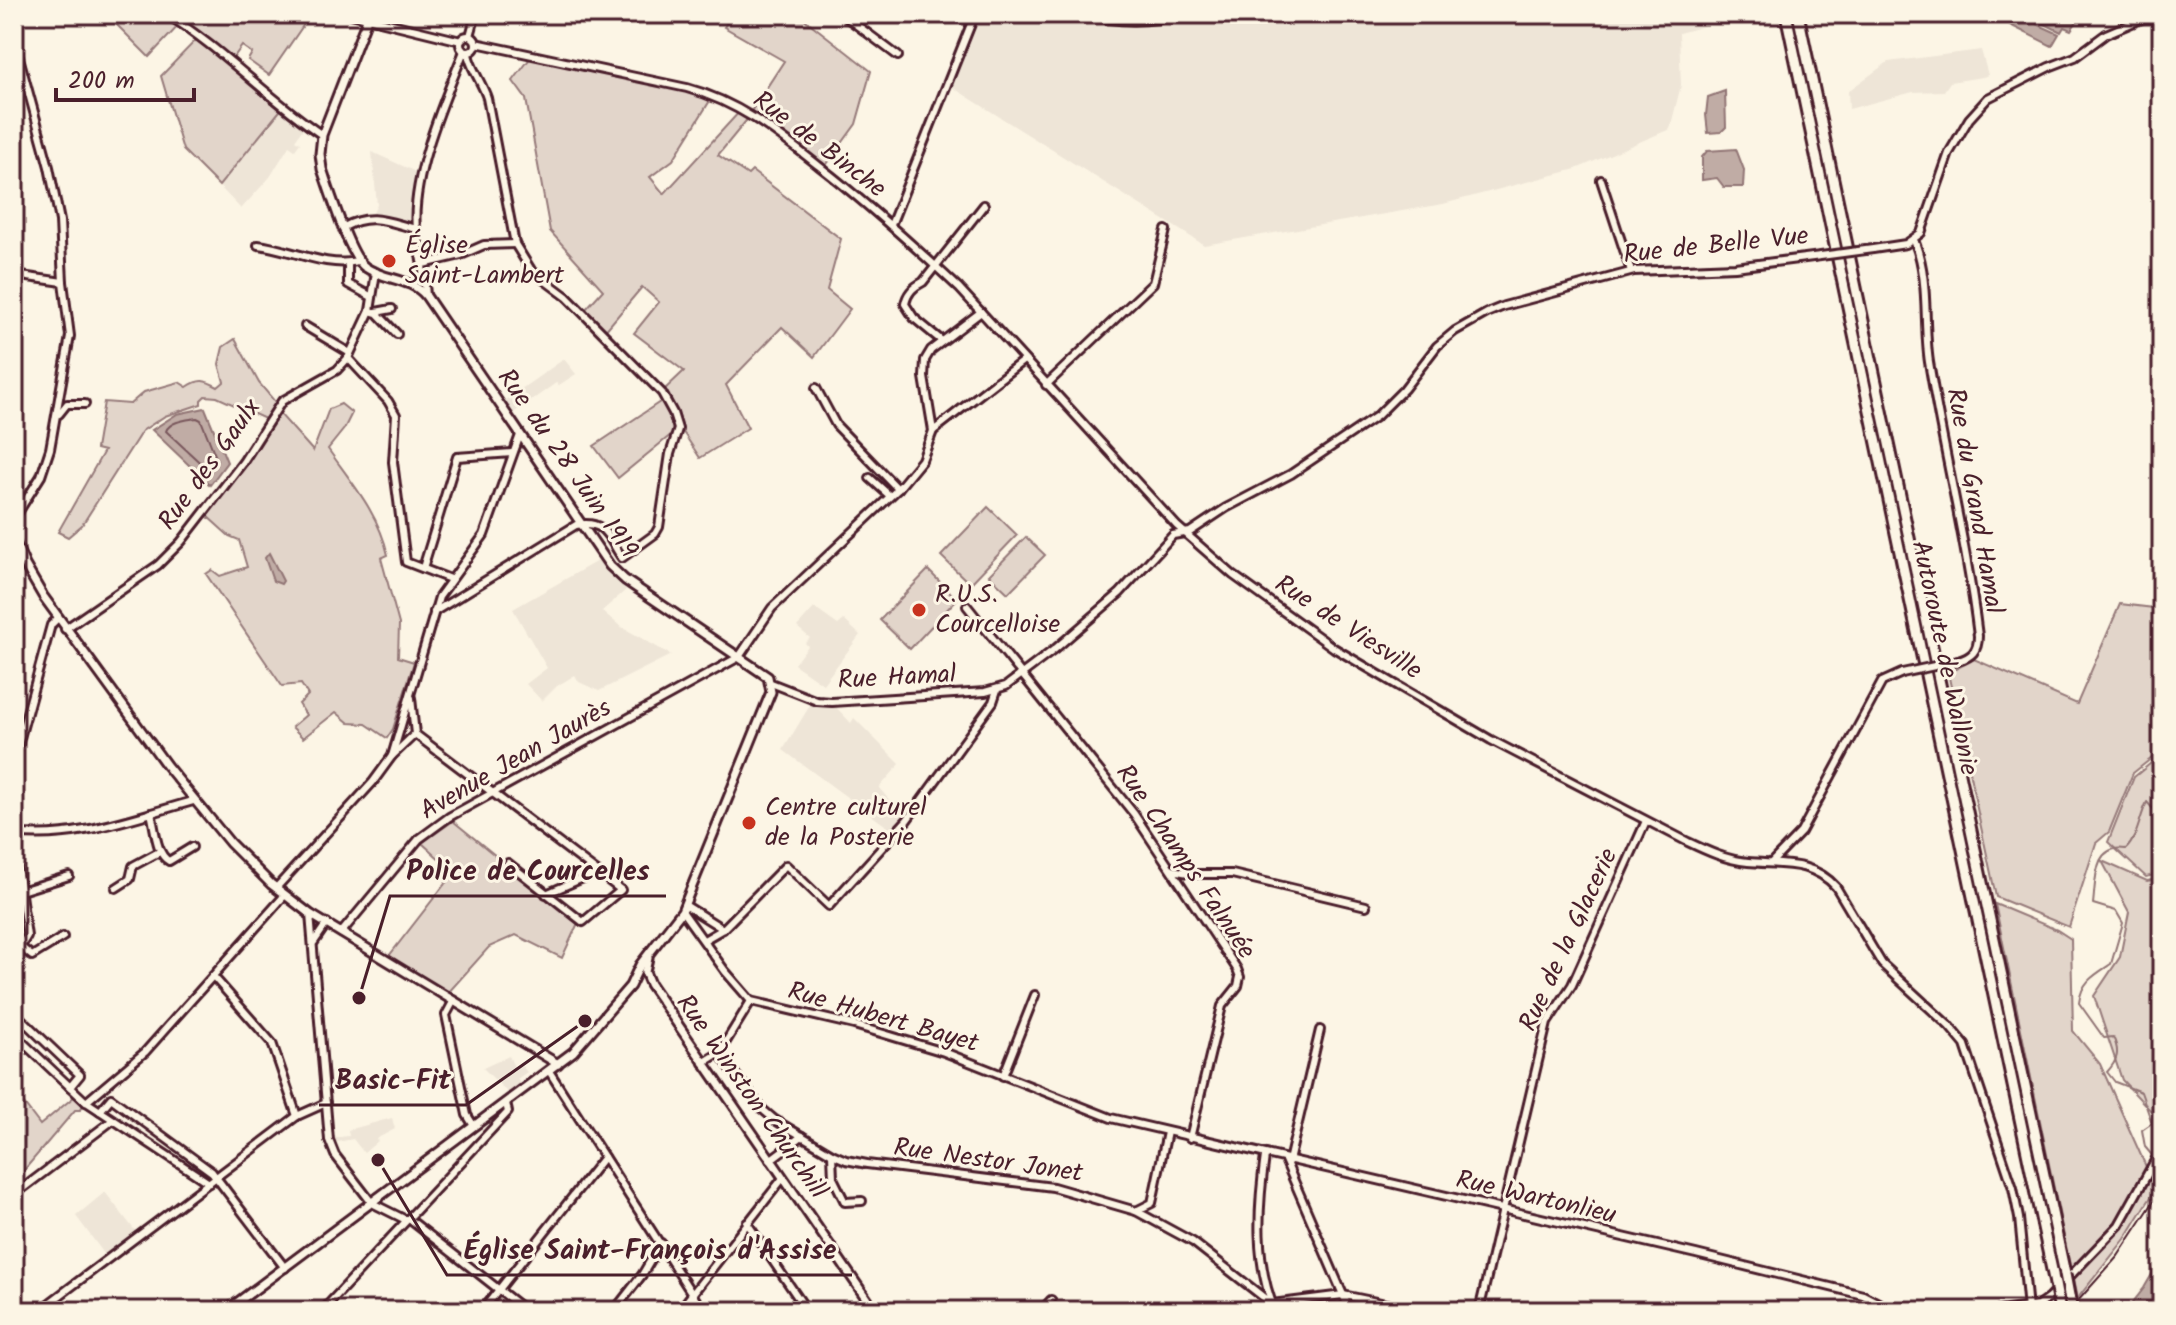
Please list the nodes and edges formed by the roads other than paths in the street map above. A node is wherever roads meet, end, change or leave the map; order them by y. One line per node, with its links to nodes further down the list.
1 (166, 14): 18 (street)
2 (351, 14): 11 (street)
3 (476, 14): 12 (street)
4 (842, 14): 17 (street)
5 (975, 14): 21 (street)
6 (1086, 14): 7 (street)
7 (1181, 14)
8 (1786, 14): 169 (highway, Autoroute de Wallonie, bridge)
9 (1798, 14): 170 (highway, Autoroute de Wallonie, bridge)
10 (2153, 14): 25 (street)
11 (369, 17): 14 (street); 18 (main road)
12 (470, 36): 14 (street); 15 (street)
13 (14, 39): 35 (street)
14 (461, 41): 16 (street)
15 (476, 43): 16 (street); 21 (street, Rue de Binche)
16 (466, 52): 23 (street); 26 (street)
17 (898, 56)
18 (322, 135): 22 (main road)
19 (1601, 180): 32 (street)
20 (984, 205): 31 (street)
21 (891, 225): 31 (street, Rue de Binche)
22 (344, 227): 23 (street); 28 (main road)
23 (416, 229): 30 (street)
24 (1166, 230): 46 (street)
25 (1914, 240): 32 (street, Rue de Belle Vue, bridge); 82 (street, Rue du Grand Hamal, bridge)
26 (515, 244): 30 (street); 57 (street)
27 (258, 245): 29 (street)
28 (358, 261): 29 (street); 33 (main road)
29 (348, 263): 37 (street)
30 (423, 264): 36 (street)
31 (935, 265): 40 (street, Rue de Binche); 43 (street)
32 (1631, 271): 58 (street, Rue de Belle Vue)
33 (376, 272): 36 (main road); 37 (street, Rue des Gaulx)
34 (14, 275): 35 (street)
35 (63, 282): 49 (street)
36 (426, 296): 51 (main road, Rue du 28 Juin 1919)
37 (372, 297): 39 (street, Rue des Gaulx)
38 (392, 309): 39 (street)
39 (372, 312): 42 (street); 44 (street, Rue des Gaulx)
40 (981, 312): 43 (street); 45 (street, Rue de Viesville)
41 (305, 326): 44 (street)
42 (397, 334)
43 (942, 341): 50 (street)
44 (349, 355): 60 (street); 65 (street, Rue des Gaulx)
45 (1024, 360): 46 (street, Rue de Viesville); 50 (street)
46 (1046, 385): 58 (street, Rue de Viesville)
47 (816, 388): 54 (street)
48 (85, 404): 49 (street)
49 (57, 417): 56 (street)
50 (933, 431): 54 (street)
51 (520, 435): 52 (street); 57 (main road, Rue du 28 Juin 1919)
52 (512, 453): 60 (street); 61 (street)
53 (870, 478): 55 (street)
54 (898, 489): 55 (street)
55 (890, 496): 66 (street)
56 (14, 519)
57 (581, 524): 63 (street); 66 (main road, Rue du 28 Juin 1919)
58 (1184, 532): 67 (street, Rue Hamal); 77 (street, Rue de Viesville)
59 (14, 541): 64 (main road)
60 (423, 568): 61 (street)
61 (450, 579): 63 (street)
62 (967, 606): 67 (street)
63 (434, 612): 70 (street)
64 (58, 618): 65 (main road); 73 (street)
65 (65, 629): 75 (main road)
66 (739, 657): 68 (main road, Rue du 28 Juin 1919); 74 (street, Avenue Jean Jaurès)
67 (1023, 674): 69 (street, Rue Hamal); 84 (street, Rue Champs Falnuée)
68 (771, 683): 69 (street, Rue Hamal); 93 (main road)
69 (997, 690): 96 (street)
70 (410, 692): 71 (street); 72 (street)
71 (415, 734): 72 (street); 74 (street)
72 (392, 756): 88 (street)
73 (14, 760)
74 (494, 793): 85 (street); 97 (street, Avenue Jean Jaurès)
75 (193, 801): 76 (street); 88 (main road)
76 (151, 813): 78 (street); 81 (street)
77 (1646, 821): 82 (street, Rue de Viesville); 141 (street, Rue de la Glacerie)
78 (14, 833)
79 (14, 846): 89 (street)
80 (192, 847): 81 (street)
81 (159, 852): 87 (street)
82 (1772, 862): 153 (street, Rue de Viesville)
83 (508, 863): 90 (street)
84 (1172, 870): 92 (street); 126 (street, Rue Champs Falnuée)
85 (597, 872): 90 (street); 90 (street)
86 (69, 876): 89 (street)
87 (116, 888)
88 (276, 888): 91 (main road)
89 (21, 891): 101 (street)
90 (546, 894)
91 (285, 895): 94 (main road); 104 (street)
92 (1366, 906)
93 (683, 908): 96 (street); 99 (street); 103 (main road)
94 (310, 914): 95 (main road); 100 (street)
95 (327, 923): 97 (main road); 100 (street)
96 (723, 929): 99 (street)
97 (341, 933): 107 (main road)
98 (63, 937): 101 (street)
99 (704, 940): 106 (street)
100 (314, 942): 118 (street)
101 (22, 948): 102 (street)
102 (14, 957)
103 (641, 975): 112 (main road, Rue Winston Churchill); 113 (main road)
104 (213, 976): 117 (street); 121 (street)
105 (1035, 995): 115 (street, Rue Hubert Bayet)
106 (751, 1001): 111 (street); 115 (street, Rue Hubert Bayet)
107 (453, 1002): 113 (main road); 123 (street)
108 (14, 1012): 116 (street)
109 (1320, 1030): 132 (street)
110 (14, 1034): 116 (street)
111 (719, 1053): 112 (street); 125 (street, Rue Nestor Jonet)
112 (703, 1063): 131 (main road, Rue Winston Churchill)
113 (558, 1064): 114 (main road)
114 (549, 1071): 119 (main road); 130 (street)
115 (1003, 1076): 124 (street, Rue Hubert Bayet)
116 (70, 1087): 117 (street)
117 (86, 1102): 120 (street)
118 (326, 1103): 121 (street); 138 (street)
119 (506, 1103): 123 (main road); 142 (street)
120 (100, 1111): 122 (street); 133 (street)
121 (297, 1116): 133 (street)
122 (113, 1120): 135 (street); 136 (street)
123 (474, 1126): 138 (main road)
124 (1167, 1132): 126 (street, Rue Wartonlieu); 139 (street)
125 (802, 1136): 128 (street, Rue Nestor Jonet); 131 (street)
126 (1190, 1138): 129 (street, Rue Wartonlieu)
127 (2162, 1148): 153 (street)
128 (832, 1154): 137 (street); 140 (street, Rue Nestor Jonet)
129 (1265, 1156): 132 (street, Rue Wartonlieu); 152 (street)
130 (604, 1157): 145 (street); 147 (street)
131 (770, 1160): 134 (main road, Rue Winston Churchill)
132 (1287, 1161): 141 (street, Rue Wartonlieu); 149 (street)
133 (216, 1178): 135 (street); 146 (street)
134 (783, 1178): 144 (street); 162 (main road, Rue Winston Churchill)
135 (209, 1183): 155 (street)
136 (14, 1195)
137 (862, 1201)
138 (372, 1203): 142 (street); 146 (main road)
139 (1152, 1203): 140 (street); 143 (street)
140 (1136, 1211): 143 (street, Rue Nestor Jonet)
141 (1503, 1211): 166 (street, Rue de la Glacerie); 167 (street, Rue Wartonlieu)
142 (409, 1219): 147 (street); 156 (street)
143 (1156, 1221): 152 (street, Rue Nestor Jonet)
144 (747, 1223): 148 (street); 151 (street)
145 (661, 1243): 148 (street); 159 (street)
146 (285, 1268): 154 (main road)
147 (498, 1292): 157 (street); 158 (street)
148 (692, 1294): 160 (street); 161 (street)
149 (1343, 1295): 152 (street); 164 (street); 165 (street)
150 (1051, 1300): 163 (street)
151 (801, 1302)
152 (1274, 1307)
153 (2028, 1309): 168 (street)
154 (229, 1310)
155 (39, 1311)
156 (322, 1311)
157 (482, 1311)
158 (526, 1311)
159 (614, 1311)
160 (679, 1311)
161 (703, 1311)
162 (875, 1311)
163 (1041, 1311)
164 (1350, 1311)
165 (1420, 1311)
166 (1479, 1311)
167 (1894, 1311)
168 (1999, 1311)
169 (2060, 1311)
170 (2072, 1311)

